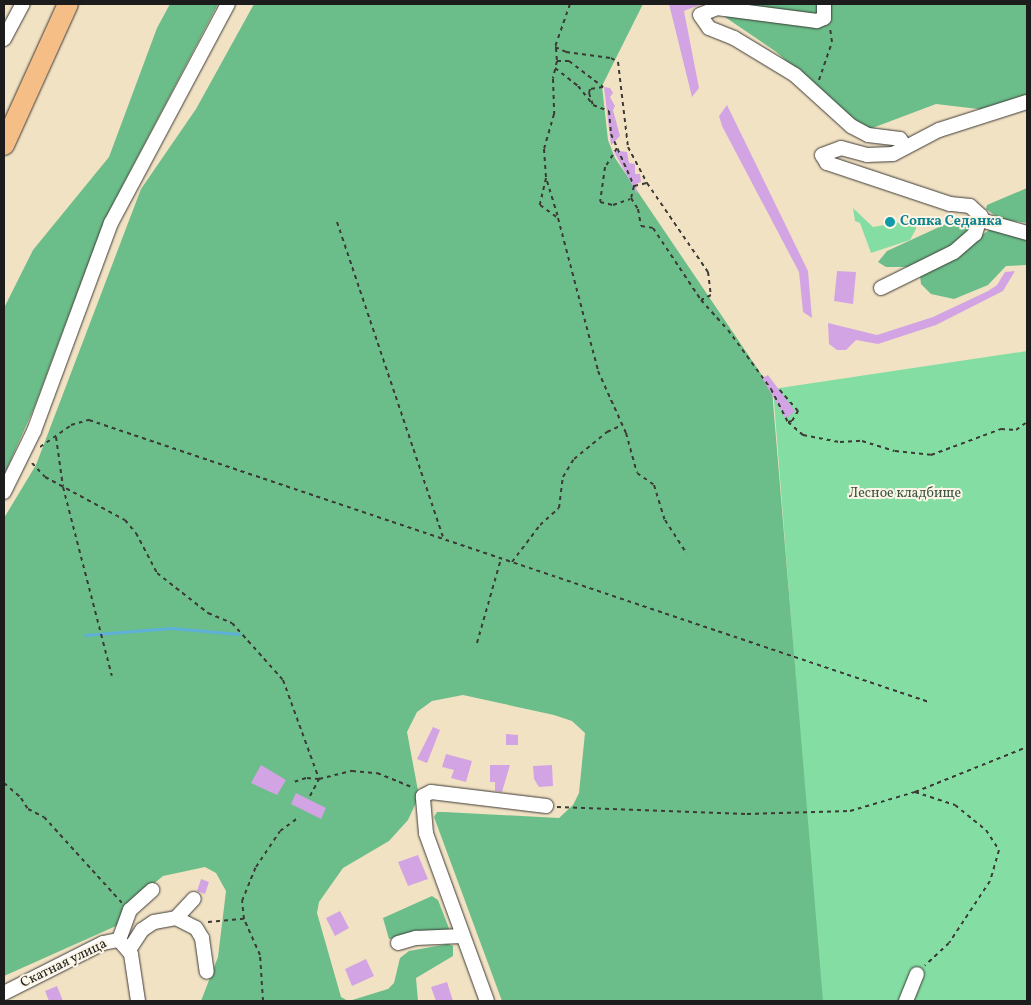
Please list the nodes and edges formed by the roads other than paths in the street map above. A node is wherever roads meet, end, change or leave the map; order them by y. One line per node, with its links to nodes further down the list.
1 (23, 4): 6 (street)
2 (55, 4): 8 (highway)
3 (68, 4): 9 (highway)
4 (228, 4): 14 (street)
5 (822, 13): 10 (street)
6 (4, 40)
7 (1027, 102): 10 (street)
8 (4, 116)
9 (4, 145)
10 (905, 146): 11 (street)
11 (981, 220): 12 (street); 13 (street)
12 (1027, 233)
13 (881, 288)
14 (4, 492)
15 (546, 806): 21 (street)
16 (152, 890): 18 (street)
17 (194, 899): 19 (street)
18 (131, 909): 20 (street); 23 (street)
19 (176, 918): 20 (street); 24 (street)
20 (149, 925): 23 (street)
21 (462, 936): 22 (street); 28 (street)
22 (398, 943)
23 (124, 945): 26 (street, Скатная улица); 27 (street, Скатная улица)
24 (207, 972)
25 (917, 974): 29 (street)
26 (4, 993)
27 (138, 1001)
28 (487, 1001)
29 (906, 1001)

